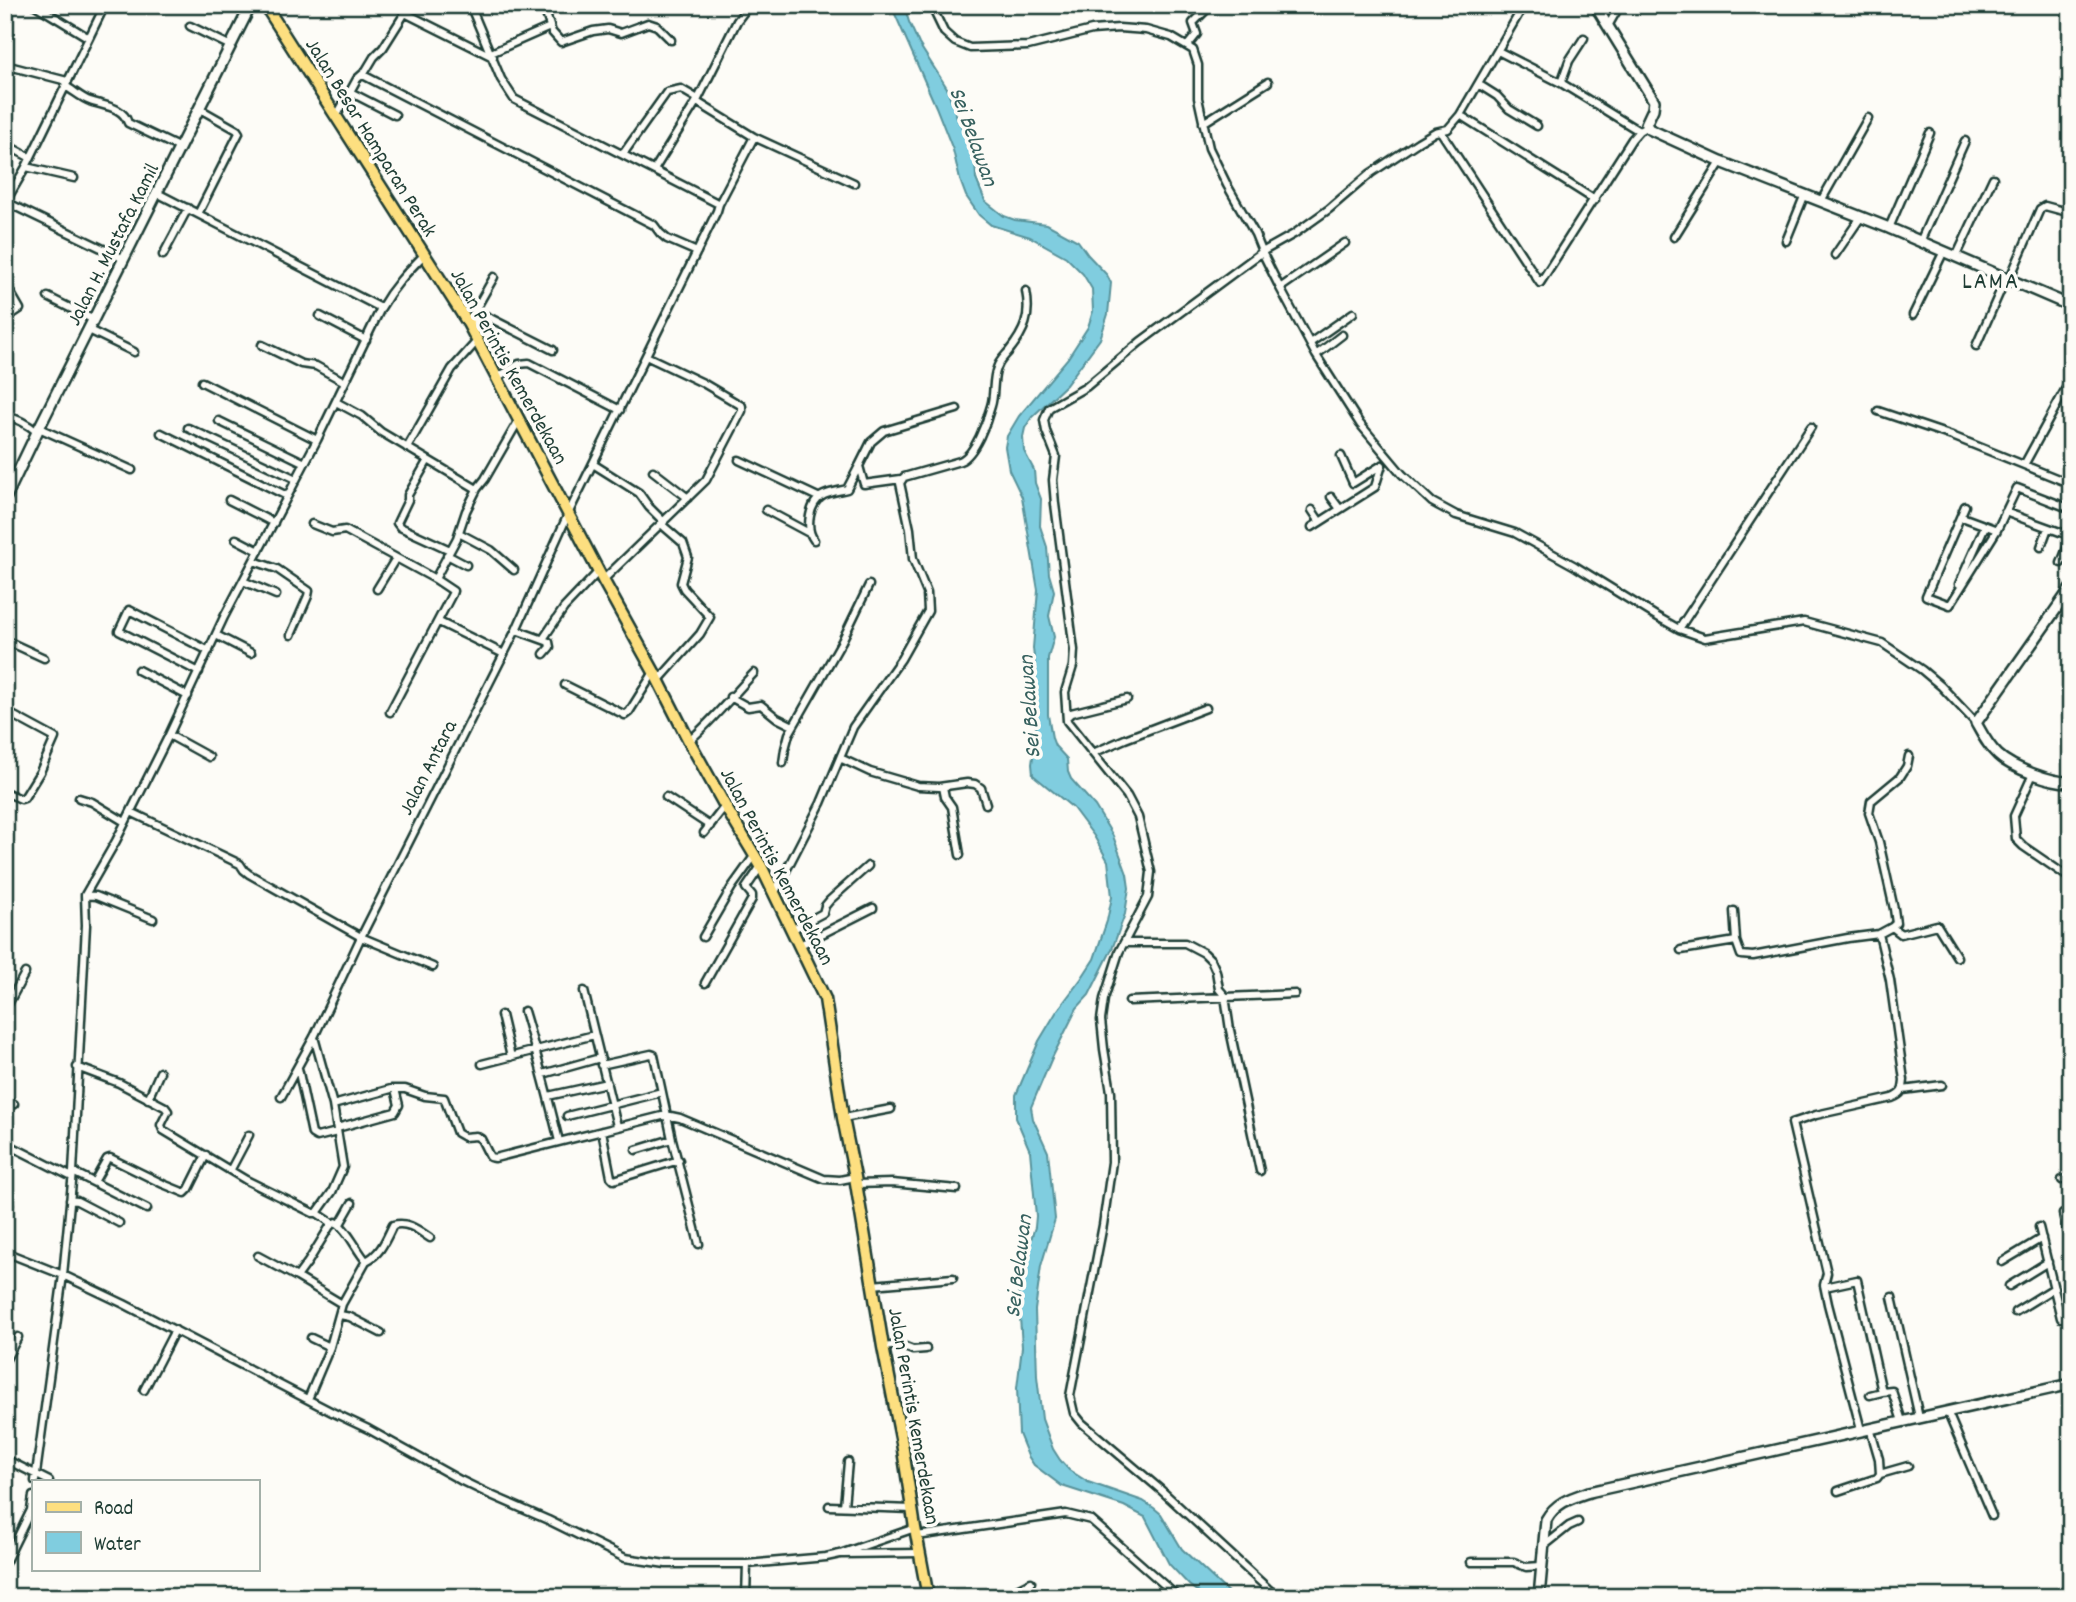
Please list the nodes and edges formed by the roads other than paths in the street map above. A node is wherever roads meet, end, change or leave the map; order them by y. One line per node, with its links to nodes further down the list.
1 (35, 5): 19 (street)
2 (105, 5): 19 (street)
3 (251, 5): 21 (street, Jalan H. Mustafa Kamil)
4 (265, 5): 36 (main road, Jalan Besar Hamparan Perak)
5 (410, 5): 14 (street)
6 (470, 5): 24 (street)
7 (543, 5): 17 (street)
8 (749, 5): 32 (street)
9 (931, 5): 22 (street)
10 (1212, 5): 22 (street)
11 (1524, 5): 23 (street)
12 (1595, 5): 16 (street)
13 (1620, 5): 16 (street)
14 (405, 13): 24 (street); 26 (street)
15 (190, 26): 21 (street)
16 (1608, 26): 40 (street)
17 (550, 27): 20 (street); 24 (street)
18 (1584, 37): 29 (street)
19 (89, 38): 28 (street)
20 (671, 40)
21 (231, 46): 33 (street, Jalan H. Mustafa Kamil)
22 (1188, 46): 38 (street)
23 (1498, 51): 29 (street); 30 (street)
24 (492, 55): 47 (street)
25 (5, 73): 28 (street)
26 (363, 75): 31 (street); 71 (street)
27 (1268, 82): 38 (street)
28 (66, 83): 46 (street); 48 (street)
29 (1561, 83): 40 (street)
30 (1478, 84): 35 (street); 39 (street)
31 (350, 92): 34 (street); 36 (street)
32 (698, 100): 43 (street); 47 (street); 51 (street)
33 (200, 109): 46 (street, Jalan H. Mustafa Kamil); 63 (street)
34 (395, 115)
35 (1460, 115): 41 (street); 57 (street)
36 (336, 117): 73 (main road, Jalan Besar Hamparan Perak)
37 (1868, 118): 58 (street)
38 (1203, 123): 72 (street)
39 (1537, 126)
40 (1642, 129): 49 (street); 57 (street)
41 (1441, 132): 57 (street); 72 (street)
42 (1930, 133): 65 (street)
43 (754, 137): 54 (street); 60 (street, Jalan Antara)
44 (1965, 141): 68 (street)
45 (5, 144): 48 (street)
46 (180, 149): 55 (street, Jalan H. Mustafa Kamil)
47 (623, 154): 51 (street)
48 (29, 157): 50 (street)
49 (1721, 162): 56 (street); 66 (street)
50 (26, 167): 52 (street); 59 (street)
51 (654, 170): 60 (street)
52 (74, 178)
53 (1993, 178): 76 (street)
54 (854, 183)
55 (157, 193): 61 (street); 77 (street, Jalan H. Mustafa Kamil)
56 (1805, 194): 58 (street); 67 (street)
57 (1595, 200)
58 (1821, 201): 64 (street)
59 (5, 202): 77 (street)
60 (719, 204): 71 (street, Jalan Antara)
61 (188, 208): 63 (street); 75 (street)
62 (2071, 213): 79 (street)
63 (198, 214): 85 (street)
64 (1861, 217): 65 (street); 74 (street)
65 (1889, 228): 68 (street)
66 (1674, 237)
67 (1786, 241)
68 (1920, 242): 70 (street)
69 (1346, 243): 80 (street)
70 (1944, 251): 76 (street); 87 (street)
71 (696, 252): 102 (street, Jalan Antara)
72 (1262, 252): 80 (street); 201 (street)
73 (425, 255): 85 (street); 91 (main road, Jalan Perintis Kemerdekaan)
74 (1835, 255)
75 (163, 256)
76 (1956, 257): 79 (street)
77 (124, 259): 90 (street, Jalan H. Mustafa Kamil)
78 (494, 277): 91 (street)
79 (2008, 279): 84 (street); 98 (street)
80 (1280, 288): 96 (street)
81 (5, 290): 89 (street)
82 (1026, 291): 132 (street)
83 (48, 297): 90 (street)
84 (2071, 306)
85 (381, 308): 94 (street)
86 (1353, 313): 96 (street)
87 (1913, 315)
88 (320, 316): 94 (street)
89 (5, 319)
90 (94, 320): 92 (street, Jalan H. Mustafa Kamil)
91 (469, 325): 95 (main road, Jalan Perintis Kemerdekaan); 99 (street)
92 (89, 330): 100 (street); 116 (street, Jalan H. Mustafa Kamil)
93 (1342, 335): 101 (street)
94 (366, 340): 106 (street)
95 (478, 340): 103 (main road, Jalan Perintis Kemerdekaan); 119 (street)
96 (1310, 343): 101 (street)
97 (262, 345): 106 (street)
98 (1976, 345)
99 (553, 350)
100 (134, 352)
101 (1316, 355): 123 (street)
102 (646, 356): 109 (street, Jalan Antara); 137 (street)
103 (498, 377): 109 (street); 112 (main road, Jalan Perintis Kemerdekaan)
104 (2071, 379): 127 (street)
105 (202, 382): 118 (street)
106 (345, 382): 107 (street)
107 (336, 402): 118 (street); 119 (street)
108 (957, 409): 128 (street)
109 (620, 410): 125 (street, Jalan Antara)
110 (1878, 411): 127 (street)
111 (5, 417): 116 (street)
112 (520, 420): 134 (street); 146 (main road, Jalan Perintis Kemerdekaan)
113 (219, 421): 124 (street)
114 (1811, 427): 179 (street)
115 (188, 428): 131 (street)
116 (38, 430): 129 (street); 139 (street, Jalan H. Mustafa Kamil)
117 (161, 433): 135 (street)
118 (317, 440): 124 (street)
119 (407, 448): 121 (street)
120 (1341, 456): 126 (street)
121 (428, 460): 134 (street); 164 (street)
122 (739, 460): 138 (street)
123 (1390, 461): 126 (street); 179 (street)
124 (305, 463): 131 (street)
125 (593, 464): 146 (street, Jalan Antara); 151 (street)
126 (1382, 465): 142 (street)
127 (2024, 465): 133 (street)
128 (859, 466): 132 (street); 138 (street)
129 (132, 470)
130 (653, 471): 137 (street)
131 (296, 479): 135 (street)
132 (901, 479): 209 (street)
133 (2071, 484)
134 (477, 489): 157 (street)
135 (287, 496): 150 (street)
136 (1331, 497): 142 (street)
137 (688, 498): 151 (street)
138 (820, 498): 158 (street)
139 (5, 499)
140 (229, 500): 150 (street)
141 (1965, 506): 148 (street)
142 (1340, 509): 149 (street)
143 (2071, 509): 147 (street)
144 (766, 510): 158 (street)
145 (1312, 510): 149 (street)
146 (569, 512): 170 (main road, Jalan Perintis Kemerdekaan); 180 (street, Jalan Antara)
147 (2006, 512): 155 (street); 156 (street)
148 (1962, 516): 153 (street); 177 (street)
149 (1320, 522): 154 (street)
150 (274, 523): 163 (street)
151 (662, 523): 170 (street); 193 (street)
152 (313, 524): 165 (street)
153 (1985, 526): 156 (street); 177 (street)
154 (1312, 527)
155 (2048, 528): 159 (street); 162 (street)
156 (1997, 530): 177 (street)
157 (458, 533): 164 (street); 169 (street)
158 (809, 533): 161 (street)
159 (2071, 537): 167 (street)
160 (236, 539): 163 (street)
161 (814, 540)
162 (2041, 547)
163 (259, 551): 166 (street)
164 (449, 553): 168 (street); 171 (street)
165 (396, 558): 171 (street); 175 (street)
166 (254, 561): 172 (street); 182 (street)
167 (2061, 563)
168 (466, 565)
169 (514, 569)
170 (601, 575): 183 (street); 193 (main road, Jalan Perintis Kemerdekaan)
171 (435, 579): 178 (street)
172 (243, 582): 176 (street); 181 (street)
173 (869, 585): 203 (street)
174 (2071, 588): 202 (street)
175 (377, 589)
176 (276, 595)
177 (1950, 605)
178 (439, 622): 187 (street); 200 (street)
179 (1679, 629): 202 (street)
180 (516, 630): 183 (street); 187 (street, Jalan Antara)
181 (216, 635): 185 (street); 186 (street)
182 (291, 635)
183 (543, 639): 188 (street)
184 (5, 640): 189 (street)
185 (209, 651): 191 (street); 191 (street)
186 (251, 653)
187 (504, 654): 236 (street, Jalan Antara)
188 (544, 654)
189 (44, 658)
190 (138, 670): 195 (street)
191 (199, 672): 195 (street)
192 (754, 673): 196 (street)
193 (656, 677): 194 (street); 205 (main road, Jalan Perintis Kemerdekaan)
194 (565, 685)
195 (188, 696): 204 (street)
196 (730, 697): 203 (street); 205 (street)
197 (1127, 699): 201 (street)
198 (1206, 708): 206 (street)
199 (5, 710): 214 (street)
200 (390, 712)
201 (1067, 717): 206 (street)
202 (1976, 723): 211 (street)
203 (793, 726): 210 (street)
204 (169, 735): 208 (street); 219 (street)
205 (689, 741): 218 (main road, Jalan Perintis Kemerdekaan)
206 (1093, 753): 239 (street)
207 (1909, 756): 233 (street)
208 (209, 757)
209 (840, 758): 213 (street); 228 (street)
210 (783, 762)
211 (2033, 774): 212 (street); 227 (street)
212 (2071, 782)
213 (943, 787): 217 (street); 224 (street)
214 (5, 792)
215 (666, 797): 221 (street)
216 (79, 798): 220 (street)
217 (986, 804)
218 (724, 806): 221 (street); 223 (main road, Jalan Perintis Kemerdekaan)
219 (131, 812): 220 (street); 236 (street)
220 (125, 822): 229 (street)
221 (710, 826): 222 (street)
222 (704, 833)
223 (755, 855): 225 (main road, Jalan Perintis Kemerdekaan); 237 (street)
224 (960, 855)
225 (761, 866): 228 (main road, Jalan Perintis Kemerdekaan); 245 (street)
226 (868, 866): 234 (street)
227 (2071, 879)
228 (774, 894): 234 (main road, Jalan Perintis Kemerdekaan)
229 (85, 895): 232 (street); 259 (street)
230 (873, 908): 240 (street)
231 (1734, 911): 238 (street)
232 (153, 919)
233 (1892, 927): 235 (street); 242 (street)
234 (793, 929): 240 (main road, Jalan Perintis Kemerdekaan)
235 (1879, 934): 238 (street); 266 (street)
236 (361, 937): 243 (street); 254 (street, Jalan Antara)
237 (703, 937)
238 (1736, 941): 241 (street)
239 (1124, 943): 248 (street); 368 (street)
240 (800, 945): 278 (main road, Jalan Perintis Kemerdekaan)
241 (1681, 950)
242 (1957, 957)
243 (433, 967)
244 (25, 973): 250 (street)
245 (705, 983)
246 (584, 991): 253 (street)
247 (1295, 994): 248 (street)
248 (1225, 996): 249 (street); 290 (street)
249 (1129, 1001)
250 (5, 1010)
251 (524, 1011): 255 (street)
252 (501, 1014): 256 (street)
253 (594, 1035): 255 (street); 257 (street)
254 (314, 1037): 260 (street, Jalan Antara); 274 (street)
255 (536, 1050): 256 (street); 262 (street)
256 (511, 1057): 258 (street)
257 (601, 1062): 262 (street); 263 (street); 267 (street)
258 (482, 1064)
259 (77, 1067): 270 (street); 291 (street)
260 (298, 1068): 269 (street, Jalan Antara); 280 (street)
261 (160, 1072): 270 (street)
262 (543, 1074): 268 (street)
263 (607, 1083): 268 (street); 272 (street)
264 (1942, 1085): 266 (street)
265 (395, 1089): 274 (street); 280 (street); 284 (street)
266 (1903, 1090): 319 (street)
267 (662, 1092): 272 (street); 276 (street)
268 (548, 1096): 284 (street)
269 (281, 1097)
270 (148, 1099): 287 (street)
271 (5, 1100): 273 (street)
272 (613, 1103): 277 (street); 279 (street)
273 (14, 1104)
274 (332, 1105): 280 (street)
275 (891, 1109): 278 (street)
276 (666, 1115): 279 (street); 283 (street); 294 (street)
277 (567, 1116)
278 (843, 1118): 294 (main road, Jalan Perintis Kemerdekaan)
279 (617, 1126): 281 (street)
280 (337, 1130): 300 (street)
281 (602, 1131): 284 (street); 288 (street)
282 (249, 1135): 289 (street)
283 (672, 1139): 286 (street); 288 (street)
284 (559, 1141)
285 (5, 1143): 291 (street)
286 (636, 1150)
287 (206, 1155): 289 (street); 295 (street)
288 (679, 1160): 307 (street)
289 (231, 1169): 300 (street)
290 (1261, 1171)
291 (73, 1174): 295 (street); 297 (street)
292 (2071, 1178): 293 (street)
293 (2062, 1180)
294 (856, 1181): 296 (street); 317 (main road, Jalan Perintis Kemerdekaan)
295 (94, 1182): 299 (street)
296 (957, 1189)
297 (70, 1200): 302 (street); 314 (street)
298 (352, 1203): 303 (street)
299 (147, 1209)
300 (317, 1213): 303 (street)
301 (2063, 1214): 308 (street)
302 (119, 1223)
303 (336, 1224): 311 (street); 315 (street)
304 (2039, 1227): 306 (street)
305 (430, 1238): 311 (street)
306 (2042, 1238): 312 (street); 313 (street)
307 (699, 1244)
308 (2071, 1250)
309 (5, 1252): 314 (street)
310 (258, 1256): 315 (street)
311 (366, 1261): 322 (street)
312 (2002, 1262)
313 (2048, 1262): 318 (street); 320 (street)
314 (63, 1275): 326 (street); 347 (street)
315 (297, 1277): 322 (street)
316 (953, 1278): 317 (street)
317 (872, 1284): 331 (main road, Jalan Perintis Kemerdekaan)
318 (2009, 1286)
319 (1825, 1287): 336 (street); 342 (street)
320 (2054, 1288): 323 (street); 325 (street)
321 (1892, 1297): 340 (street)
322 (342, 1304): 324 (street)
323 (2015, 1312)
324 (340, 1315): 327 (street); 330 (street)
325 (2071, 1316)
326 (175, 1330): 335 (street); 338 (street)
327 (381, 1333)
328 (18, 1337): 333 (street)
329 (311, 1338): 330 (street)
330 (330, 1347): 338 (street)
331 (883, 1347): 332 (street); 352 (main road, Jalan Perintis Kemerdekaan)
332 (926, 1349)
333 (5, 1361)
334 (2071, 1384): 339 (street)
335 (144, 1390)
336 (1882, 1392): 337 (street); 341 (street)
337 (1870, 1395)
338 (308, 1399): 361 (street)
339 (1947, 1412): 340 (street); 353 (street)
340 (1919, 1418): 341 (street)
341 (1902, 1421): 342 (street)
342 (1866, 1429): 346 (street); 356 (street)
343 (5, 1459): 347 (street)
344 (848, 1462): 351 (street)
345 (1908, 1466): 346 (street)
346 (1880, 1474): 348 (street)
347 (33, 1475)
348 (1838, 1491)
349 (32, 1503): 360 (street)
350 (829, 1506): 351 (street)
351 (844, 1506): 352 (street)
352 (912, 1509): 355 (main road, Jalan Perintis Kemerdekaan)
353 (1992, 1516)
354 (1578, 1522): 356 (street)
355 (916, 1532): 357 (main road, Jalan Perintis Kemerdekaan); 358 (street); 367 (street)
356 (1542, 1547): 362 (street)
357 (920, 1553): 358 (street); 365 (main road, Jalan Perintis Kemerdekaan)
358 (840, 1554): 361 (street)
359 (1471, 1562): 362 (street)
360 (5, 1563)
361 (747, 1564): 364 (street)
362 (1541, 1566): 369 (street)
363 (1031, 1582): 366 (street)
364 (746, 1597)
365 (928, 1597)
366 (1001, 1597)
367 (1178, 1597)
368 (1277, 1597)
369 (1539, 1597)

